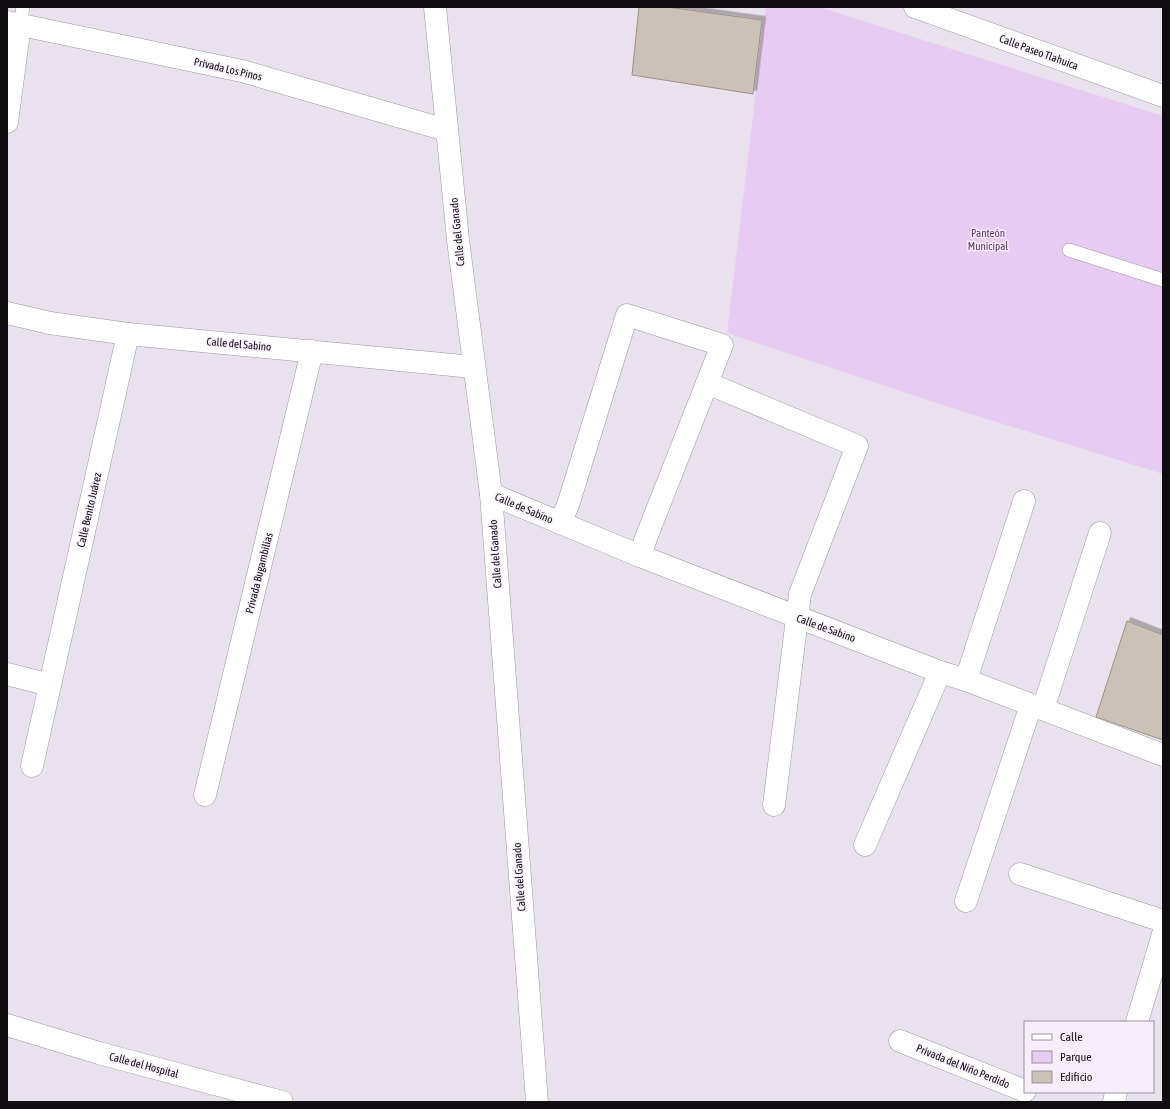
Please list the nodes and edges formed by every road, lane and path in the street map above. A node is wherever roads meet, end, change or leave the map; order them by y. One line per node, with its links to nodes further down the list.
1 (435, 7): 6 (street, Calle del Ganado)
2 (915, 7): 4 (street, Calle Paseo Tlahuica)
3 (17, 18): 5 (street); 6 (street, Privada Los Pinos)
4 (1163, 96)
5 (7, 122)
6 (446, 130): 12 (street, Calle del Ganado)
7 (1069, 250): 8 (lane)
8 (1163, 280)
9 (7, 313): 10 (street, Calle del Sabino)
10 (128, 334): 11 (street, Calle del Sabino); 23 (street, Calle Benito Juárez)
11 (312, 351): 12 (street, Calle del Sabino); 27 (street, Privada Bugambilias)
12 (473, 367): 14 (street, Calle del Ganado)
13 (707, 383): 16 (street); 18 (street); 19 (street)
14 (491, 494): 16 (street, Calle de Sabino); 39 (street, Calle del Ganado)
15 (1024, 501): 22 (street)
16 (560, 523): 18 (street, Calle de Sabino)
17 (1100, 533): 24 (street)
18 (640, 556): 19 (street, Calle de Sabino)
19 (797, 617): 20 (street, Calle de Sabino); 28 (street)
20 (940, 672): 22 (street, Calle de Sabino); 29 (street)
21 (7, 674): 23 (street)
22 (966, 680): 24 (street, Calle de Sabino)
23 (50, 685): 26 (street, Calle Benito Juárez)
24 (1037, 707): 25 (street, Calle de Sabino); 31 (street)
25 (1163, 755)
26 (32, 766)
27 (205, 795)
28 (774, 805)
29 (865, 845)
30 (1020, 874): 32 (street)
31 (966, 902)
32 (1163, 921)
33 (1163, 934): 34 (street)
34 (1137, 1021)
35 (7, 1025): 38 (street, Calle del Hospital)
36 (900, 1041): 37 (street, Privada del Niño Perdido)
37 (1024, 1092)
38 (282, 1102)
39 (536, 1102)

